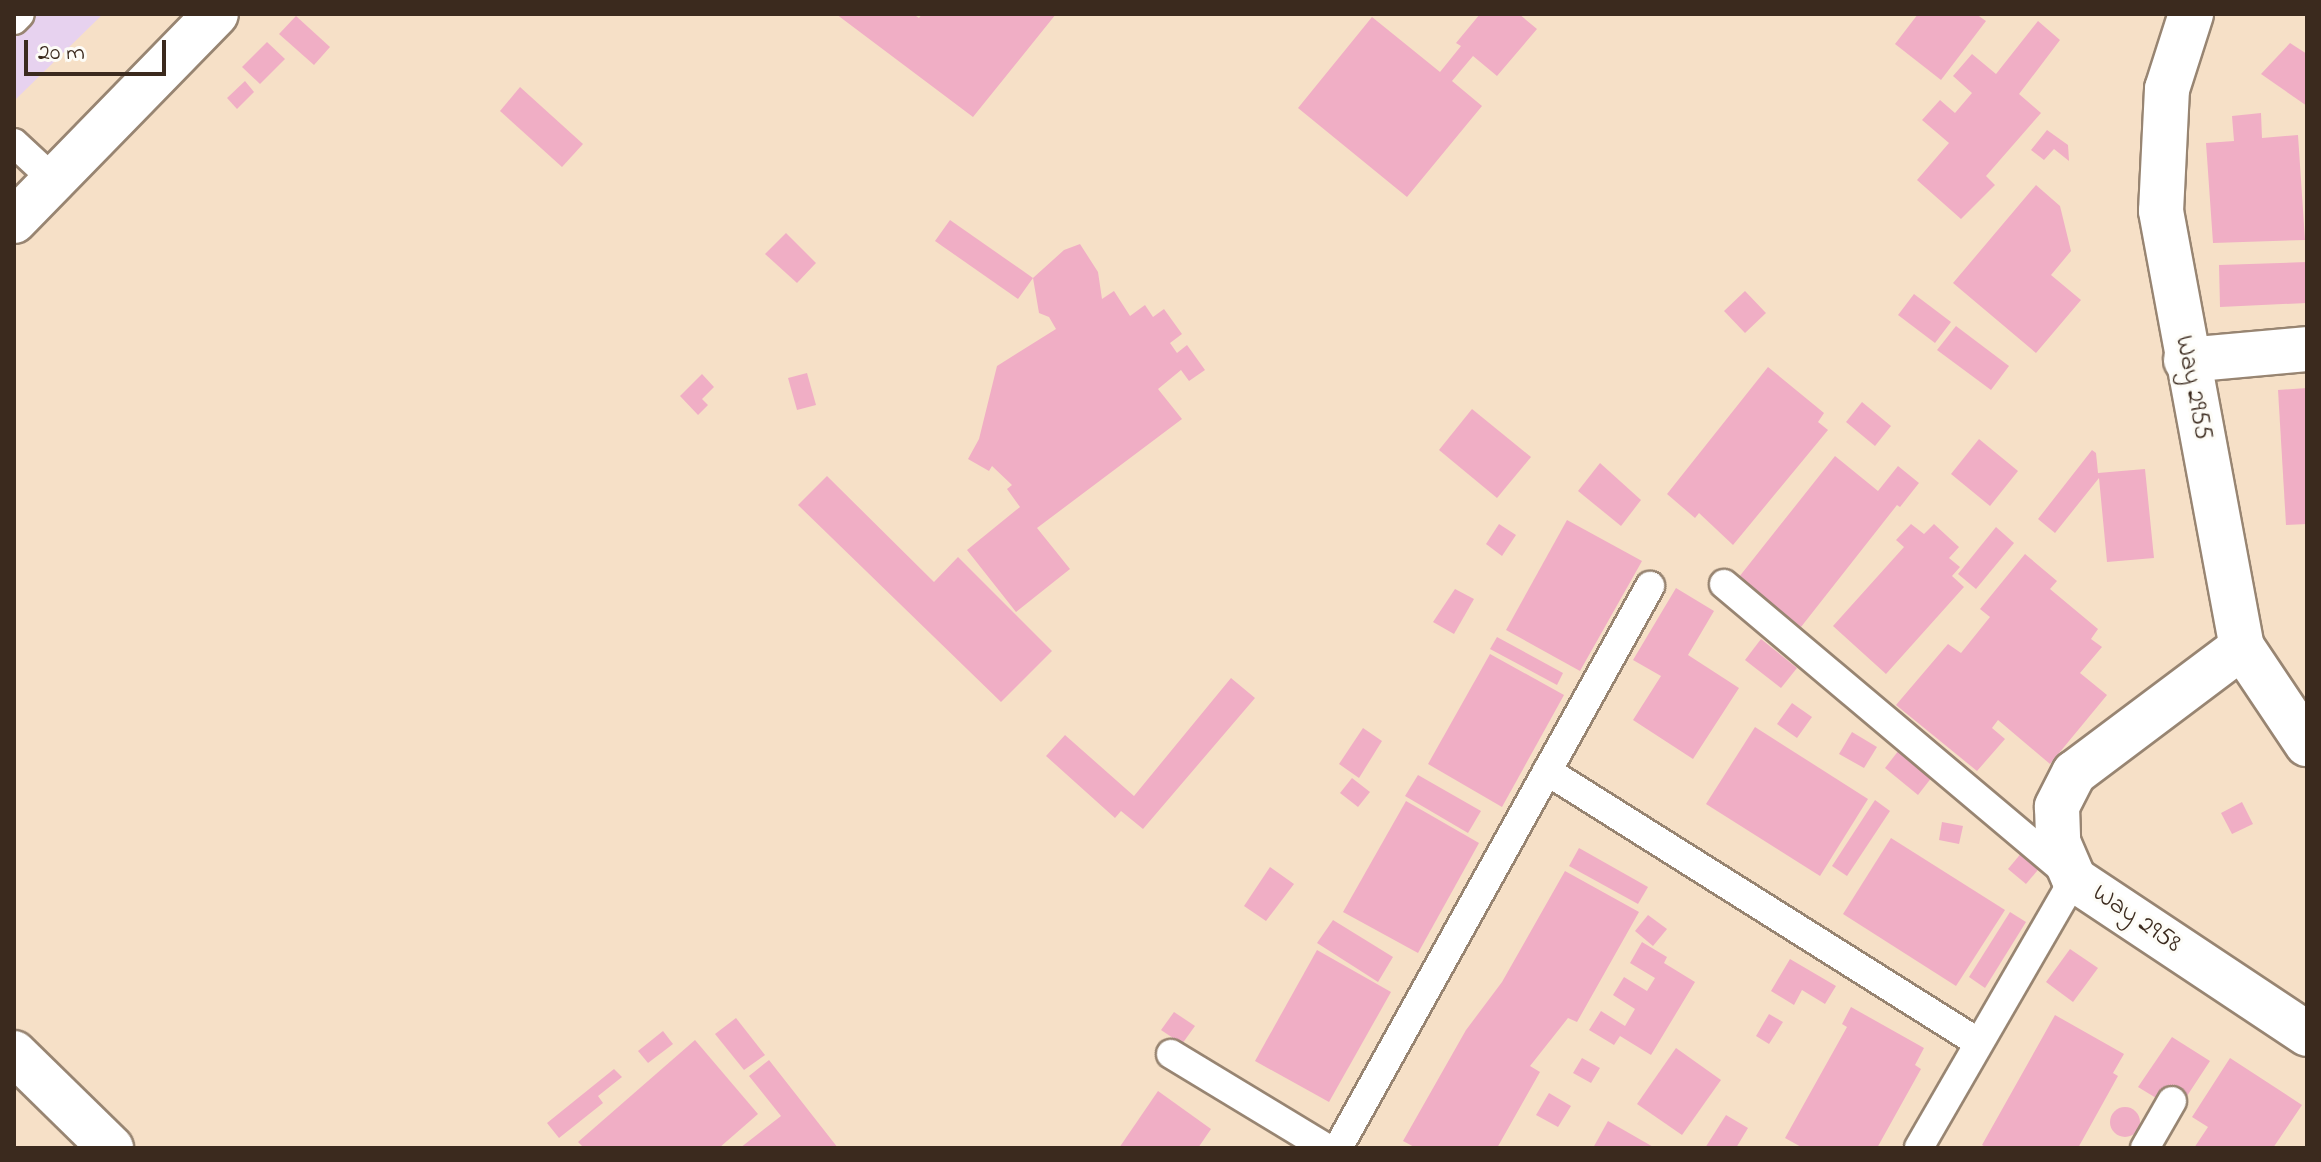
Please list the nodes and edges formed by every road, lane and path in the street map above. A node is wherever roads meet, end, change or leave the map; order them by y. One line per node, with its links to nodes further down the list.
1 (20, 14): 4 (lane)
2 (216, 14): 6 (street)
3 (2191, 14): 9 (street, Way 2955)
4 (14, 20)
5 (14, 143): 6 (lane)
6 (54, 180): 7 (street)
7 (14, 221)
8 (2307, 349): 9 (street)
9 (2186, 360): 12 (street, Way 2955)
10 (1724, 584): 15 (lane)
11 (1650, 586): 14 (lane)
12 (2242, 647): 13 (street, Way 2955); 15 (street, Way 2958)
13 (2307, 744)
14 (1547, 771): 17 (lane); 23 (lane)
15 (2074, 879): 16 (street, Way 2958); 17 (lane)
16 (2307, 1034)
17 (1979, 1043): 24 (lane)
18 (14, 1053): 21 (street)
19 (1171, 1054): 22 (lane)
20 (2172, 1101): 25 (lane)
21 (111, 1148)
22 (1326, 1148)
23 (1338, 1148)
24 (1919, 1148)
25 (2145, 1148)

